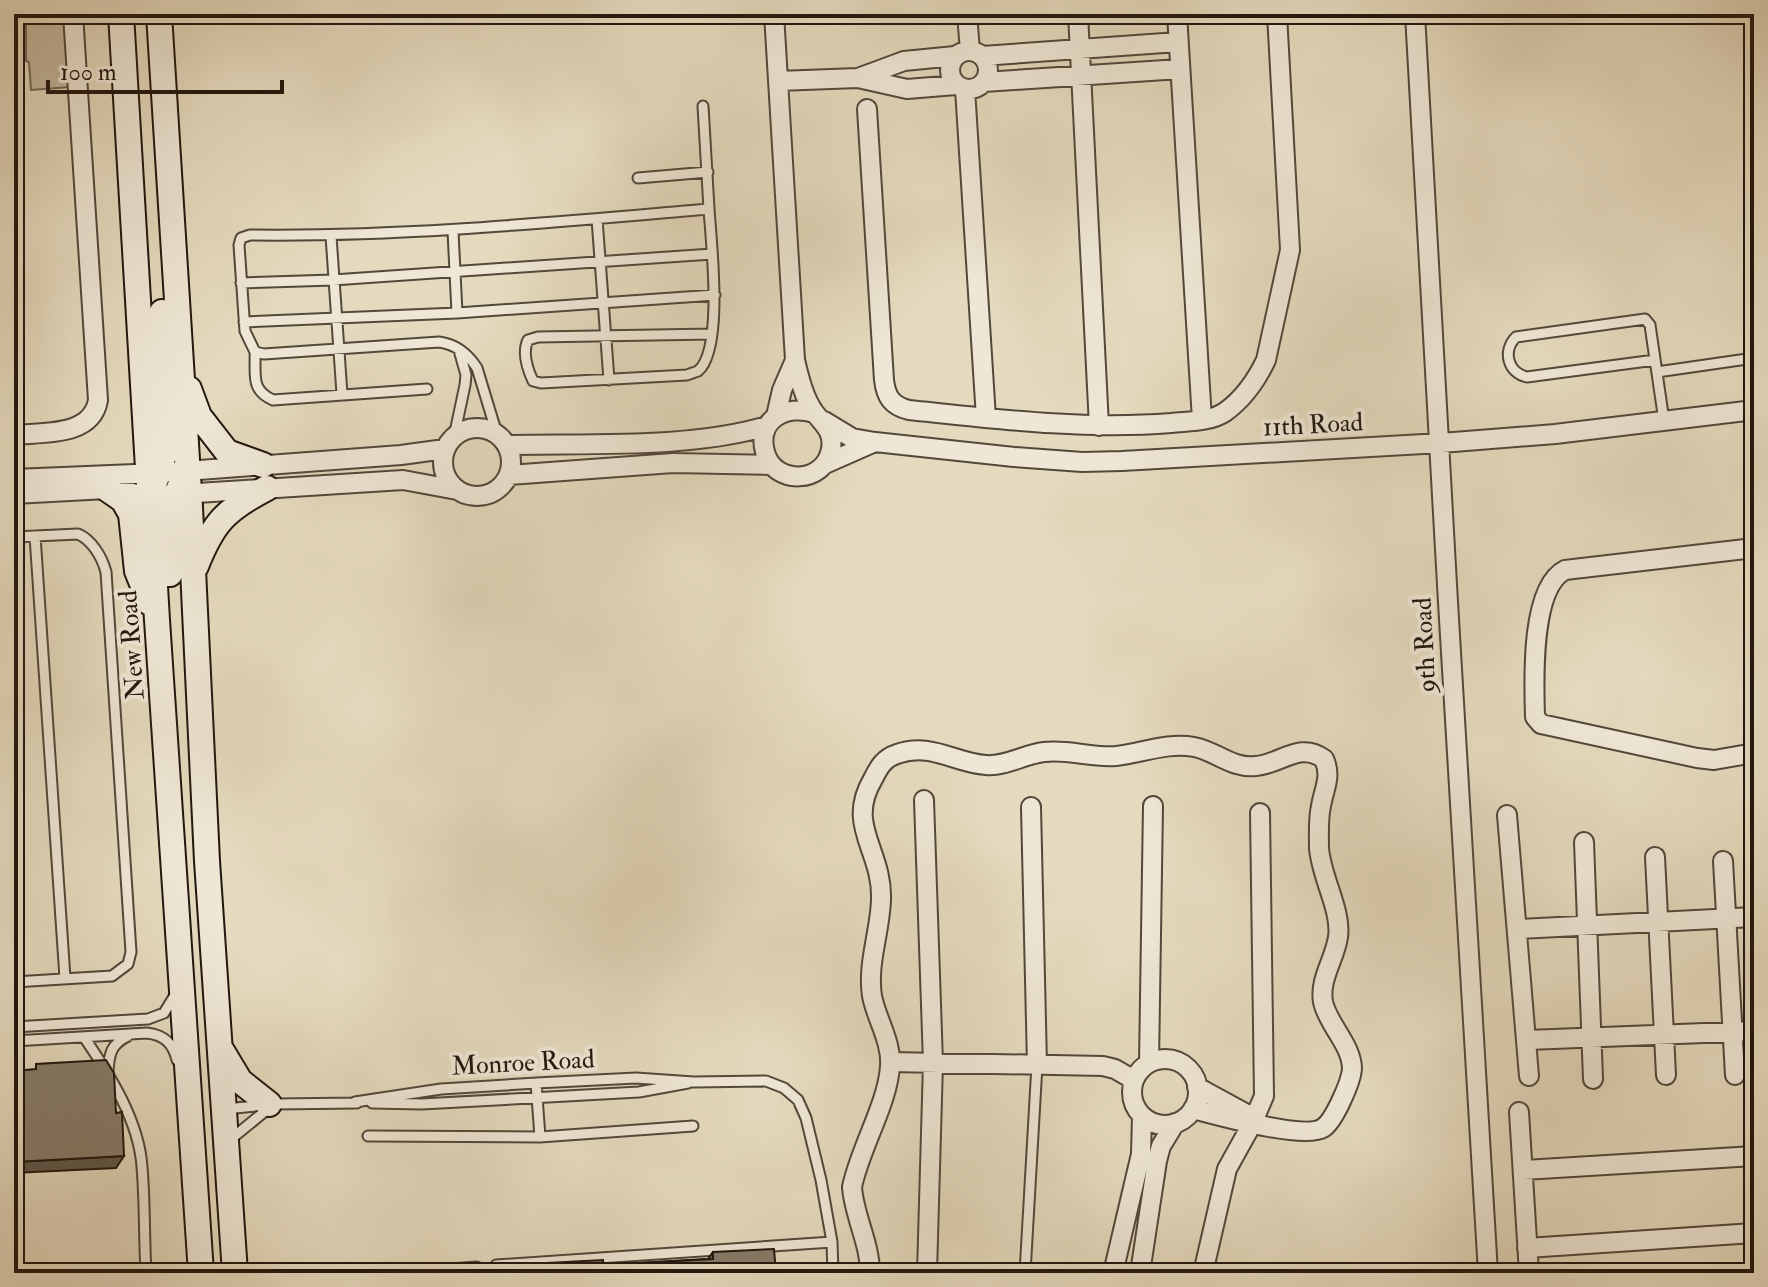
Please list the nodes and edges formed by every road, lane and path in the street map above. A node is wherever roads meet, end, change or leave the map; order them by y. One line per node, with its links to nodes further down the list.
1 (73, 14): 58 (street)
2 (121, 14): 68 (main road, New Road)
3 (159, 14): 25 (main road)
4 (774, 14): 16 (street)
5 (967, 14): 12 (street)
6 (1078, 14): 11 (street)
7 (1177, 14): 10 (street)
8 (1277, 14): 54 (street)
9 (1415, 14): 62 (street, 9th Road)
10 (1178, 42): 11 (street); 13 (street)
11 (1081, 50): 12 (street); 14 (street)
12 (969, 54): 15 (street); 17 (street); 18 (street)
13 (1180, 69): 14 (street); 54 (street)
14 (1082, 76): 17 (street); 57 (street)
15 (858, 78): 16 (street); 18 (street)
16 (778, 81): 44 (street)
17 (984, 82): 18 (street)
18 (960, 87): 53 (street)
19 (703, 106): 21 (lane)
20 (867, 109): 53 (street)
21 (708, 172): 22 (lane); 23 (lane)
22 (638, 178)
23 (709, 209): 24 (lane); 28 (lane)
24 (597, 219): 26 (lane); 29 (lane)
25 (173, 231): 46 (main road); 68 (main road)
26 (453, 231): 27 (lane); 30 (lane)
27 (331, 236): 31 (lane); 32 (lane)
28 (712, 254): 29 (lane); 33 (lane)
29 (600, 260): 30 (lane); 34 (lane)
30 (455, 272): 31 (lane); 35 (lane)
31 (333, 280): 32 (lane); 36 (lane)
32 (241, 283): 37 (lane)
33 (715, 295): 34 (lane); 39 (lane)
34 (604, 302): 35 (lane); 38 (lane)
35 (457, 313): 36 (lane)
36 (337, 318): 37 (lane); 40 (lane)
37 (244, 322): 42 (lane)
38 (606, 334): 39 (lane); 48 (lane); 48 (lane)
39 (712, 334): 48 (lane)
40 (340, 349): 41 (lane); 42 (lane); 50 (lane)
41 (459, 350): 59 (lane); 61 (lane)
42 (255, 352): 50 (lane)
43 (1754, 358): 47 (lane)
44 (795, 360): 52 (street); 55 (street)
45 (1655, 360): 45 (lane); 47 (lane)
46 (182, 368): 66 (main road); 69 (main road)
47 (1657, 372): 56 (lane)
48 (609, 380)
49 (427, 389): 50 (lane)
50 (342, 394)
51 (1754, 410): 56 (street, 11th Road)
52 (819, 417): 55 (street); 60 (street, 11th Road); 63 (street)
53 (986, 418): 57 (street)
54 (1202, 420): 57 (street)
55 (772, 421): 59 (street); 64 (street)
56 (1664, 421): 62 (street, 11th Road)
57 (1099, 426)
58 (14, 435)
59 (502, 440): 61 (street); 65 (street)
60 (875, 442): 62 (street, 11th Road); 63 (street, 11th Road)
61 (450, 443): 66 (street); 71 (street)
62 (1441, 443): 150 (street, 9th Road)
63 (825, 464): 64 (street)
64 (772, 465): 65 (street)
65 (509, 475): 71 (street)
66 (265, 477): 69 (street); 71 (street); 76 (main road)
67 (14, 479): 68 (street)
68 (152, 481): 69 (street); 69 (street); 70 (street); 77 (main road, New Road)
69 (184, 486): 76 (main road); 79 (main road)
70 (107, 489): 72 (street); 77 (main road)
71 (457, 490)
72 (14, 494)
73 (35, 536): 74 (lane); 94 (lane); 94 (lane)
74 (14, 537)
75 (1754, 548): 78 (street)
76 (193, 573): 105 (main road)
77 (157, 620): 79 (main road, New Road)
78 (1754, 753)
79 (167, 777): 93 (main road, New Road)
80 (924, 800): 107 (street)
81 (1153, 806): 108 (street)
82 (1031, 807): 109 (street)
83 (1260, 813): 127 (street)
84 (1507, 815): 92 (street)
85 (1584, 842): 91 (street)
86 (1655, 857): 90 (street)
87 (1723, 861): 88 (street)
88 (1727, 917): 89 (street); 90 (street); 98 (street)
89 (1754, 917)
90 (1659, 923): 91 (street); 100 (street)
91 (1588, 927): 92 (street); 101 (street)
92 (1518, 929): 103 (street)
93 (180, 934): 96 (lane); 126 (main road, New Road)
94 (65, 978): 95 (lane)
95 (14, 982)
96 (14, 1027)
97 (1754, 1031): 98 (street)
98 (1732, 1032): 100 (street); 112 (street)
99 (132, 1034): 102 (lane); 110 (lane); 126 (lane)
100 (1664, 1035): 101 (street); 111 (street)
101 (1592, 1036): 103 (street); 114 (street)
102 (84, 1037): 104 (lane); 110 (lane)
103 (1528, 1040): 113 (street)
104 (14, 1041)
105 (220, 1046): 121 (main road); 122 (main road)
106 (890, 1062): 107 (street); 127 (street); 145 (street)
107 (933, 1063): 109 (street); 146 (street)
108 (1149, 1063): 115 (street); 118 (street)
109 (1037, 1065): 115 (street); 147 (lane)
110 (108, 1072): 140 (lane)
111 (1666, 1075)
112 (1735, 1075)
113 (1529, 1076)
114 (1593, 1079)
115 (1134, 1080): 125 (street)
116 (694, 1082): 117 (lane, Monroe Road); 119 (lane, Monroe Road); 137 (lane, Monroe Road)
117 (536, 1083): 119 (lane); 120 (lane, Monroe Road)
118 (1197, 1087): 123 (street); 127 (street)
119 (537, 1098): 120 (lane, Monroe Road); 131 (lane)
120 (355, 1102): 121 (lane, Monroe Road)
121 (272, 1104): 122 (lane, Monroe Road); 132 (lane)
122 (225, 1109): 132 (main road); 134 (main road)
123 (1193, 1109): 127 (street); 128 (street)
124 (1519, 1112): 135 (street)
125 (1142, 1116): 128 (street); 139 (street)
126 (192, 1117): 134 (main road, New Road)
127 (1256, 1122): 149 (street)
128 (1175, 1123): 148 (street)
129 (693, 1126): 131 (lane)
130 (368, 1136): 131 (lane)
131 (540, 1137)
132 (227, 1142): 142 (main road)
133 (1754, 1156): 135 (street)
134 (195, 1162): 141 (main road, New Road)
135 (1523, 1170): 138 (street)
136 (1754, 1233): 138 (street)
137 (832, 1242): 143 (lane); 144 (lane)
138 (1527, 1248): 151 (street)
139 (1114, 1271): 148 (street)
140 (146, 1273)
141 (201, 1273)
142 (235, 1273)
143 (396, 1273)
144 (833, 1273)
145 (870, 1273)
146 (927, 1273)
147 (1025, 1273)
148 (1138, 1273)
149 (1203, 1273)
150 (1488, 1273)
151 (1529, 1273)

